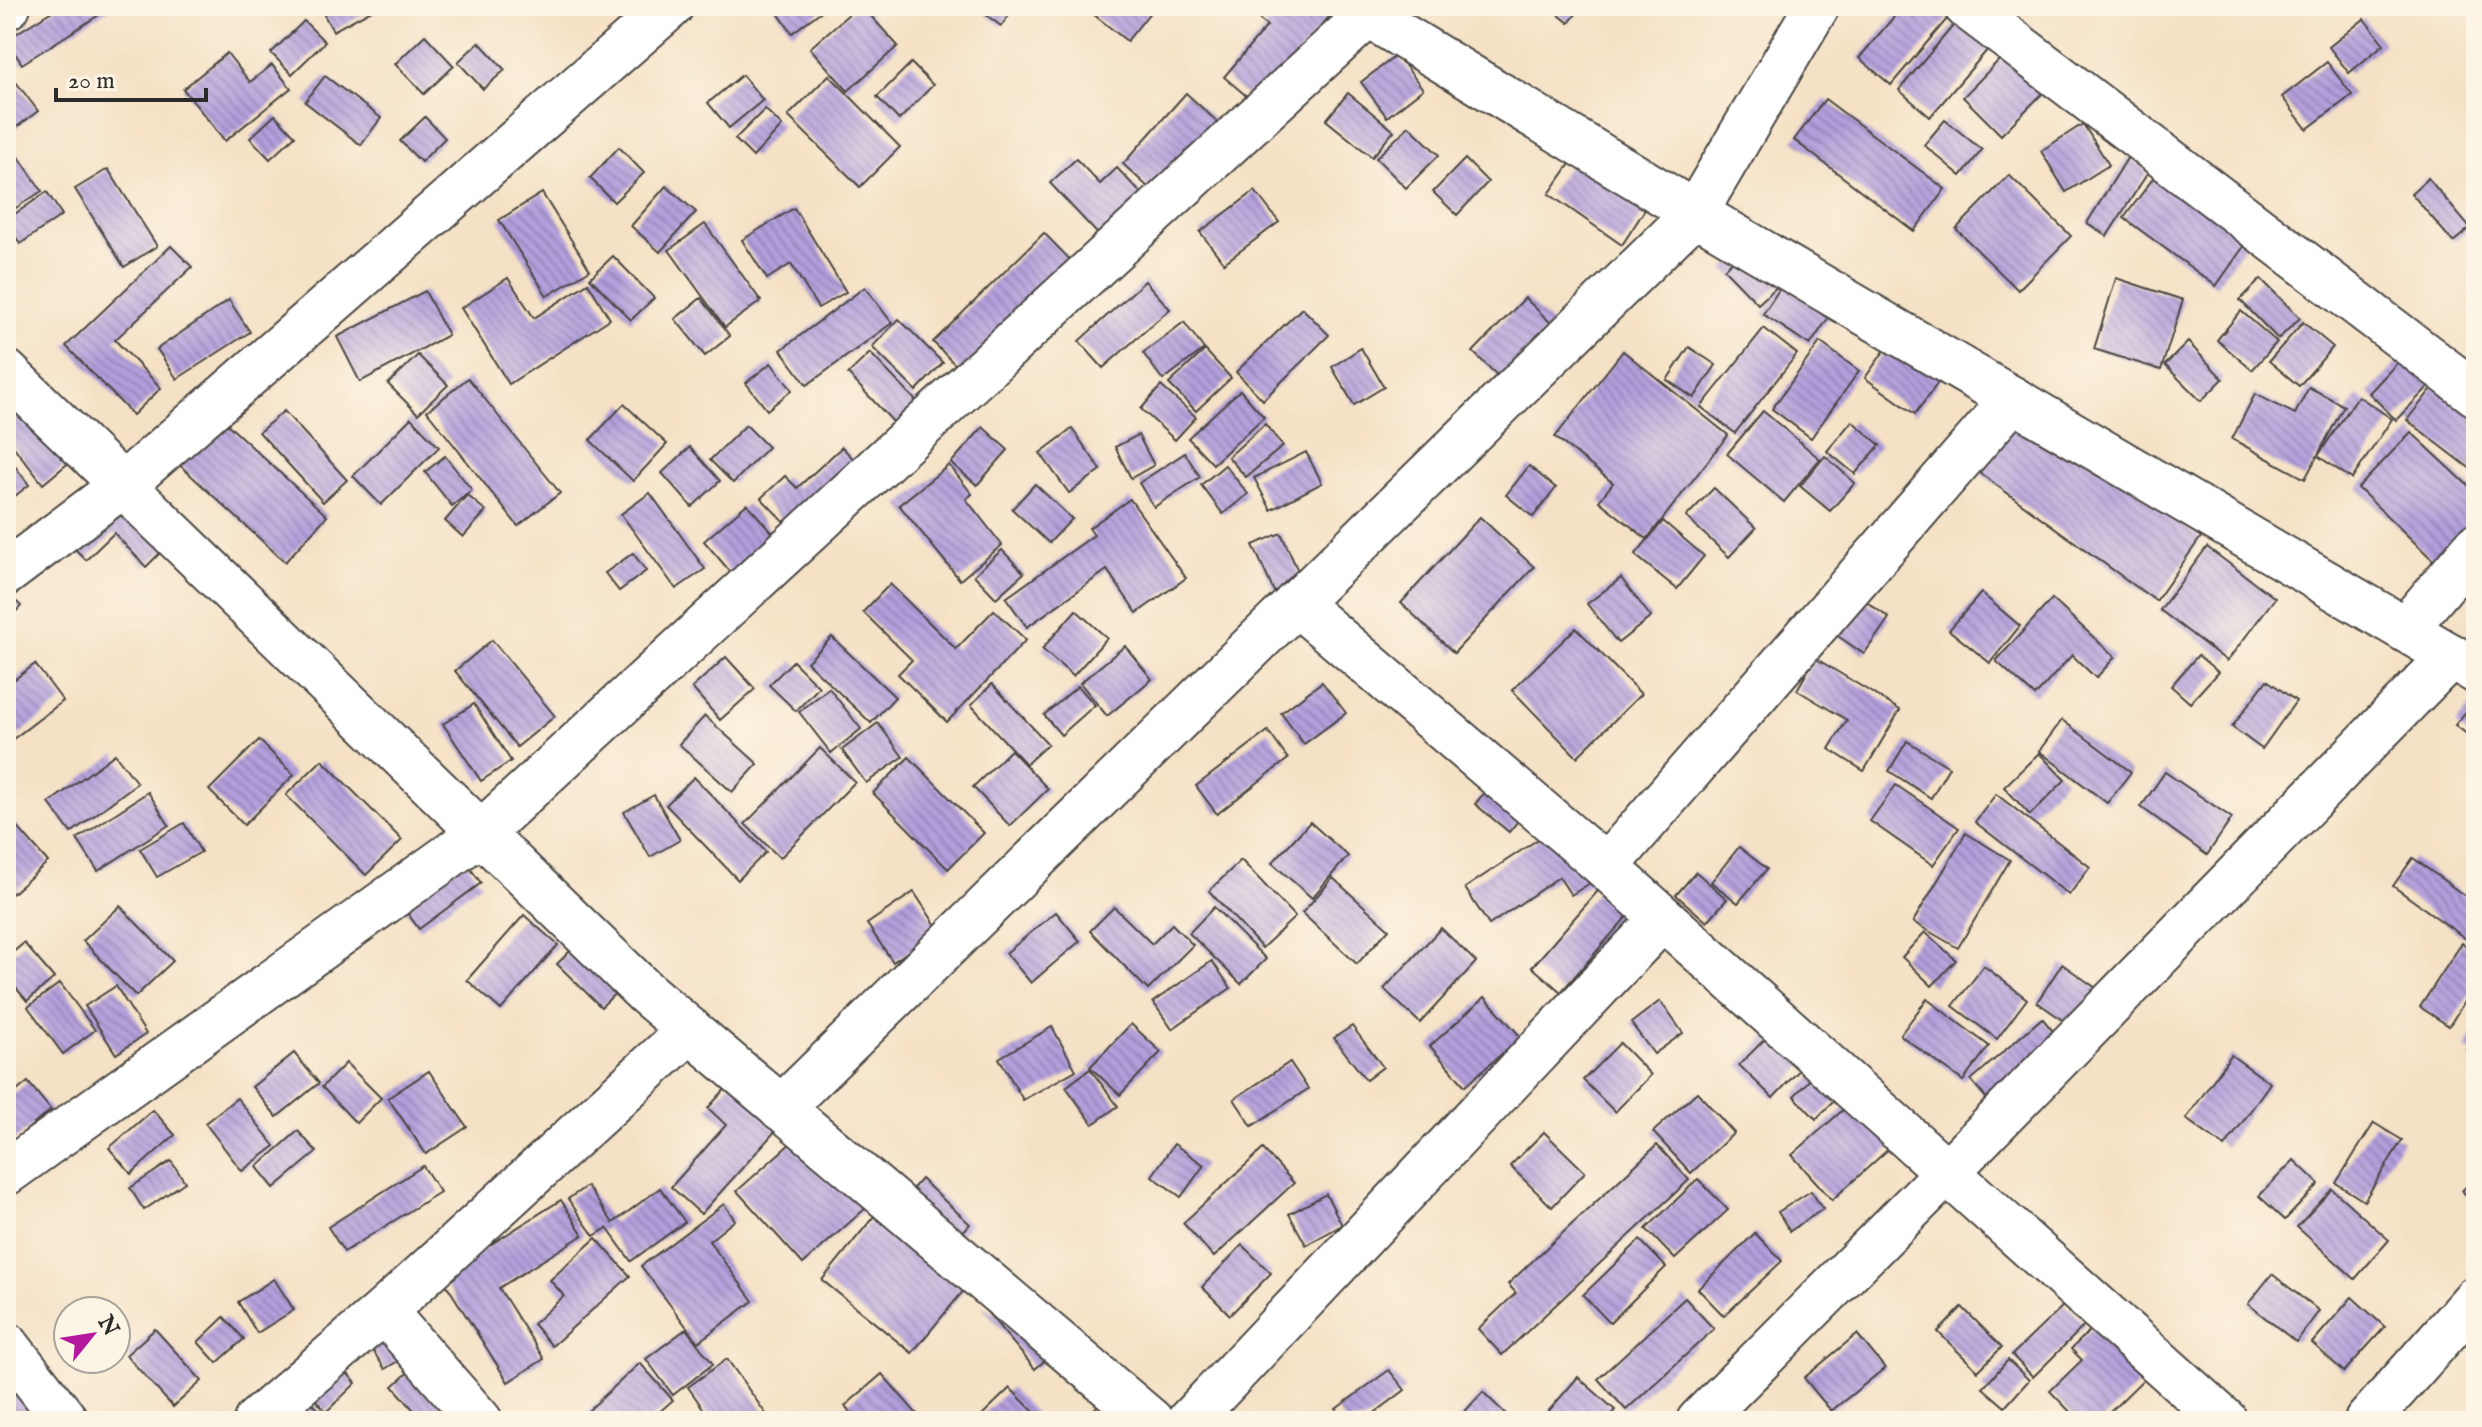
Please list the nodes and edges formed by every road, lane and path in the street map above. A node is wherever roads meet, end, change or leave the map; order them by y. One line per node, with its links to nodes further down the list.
1 (671, 6): 9 (street)
2 (1817, 6): 5 (street)
3 (1966, 6): 7 (street)
4 (1360, 11): 5 (street); 15 (street)
5 (1695, 213): 8 (street); 12 (street)
6 (6, 372): 9 (street)
7 (2476, 394)
8 (2013, 399): 13 (street); 16 (street)
9 (123, 485): 11 (street); 15 (street)
10 (2476, 546): 13 (street)
11 (6, 573)
12 (1296, 603): 16 (street); 19 (street)
13 (2405, 629): 14 (street)
14 (2463, 663): 20 (street)
15 (481, 833): 18 (street); 21 (street)
16 (1606, 867): 17 (street)
17 (1663, 918): 20 (street); 29 (street)
18 (690, 1030): 19 (street); 23 (street)
19 (781, 1108): 28 (street)
20 (1947, 1172): 30 (street); 31 (street)
21 (6, 1173)
22 (2476, 1298): 32 (street)
23 (384, 1311): 26 (street); 27 (street)
24 (6, 1344): 25 (street)
25 (66, 1421)
26 (256, 1421)
27 (480, 1421)
28 (1151, 1421)
29 (1189, 1421)
30 (1699, 1421)
31 (2225, 1421)
32 (2367, 1421)

